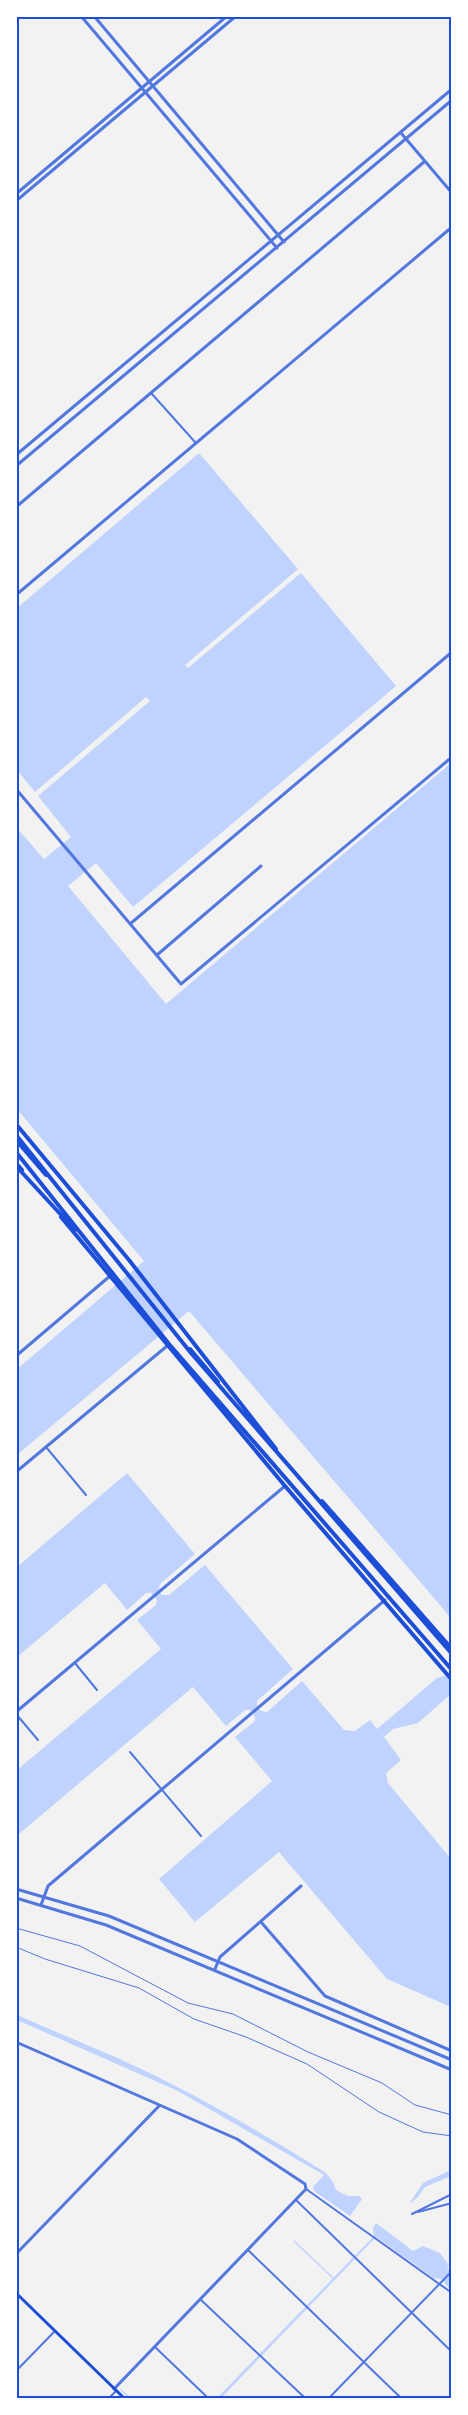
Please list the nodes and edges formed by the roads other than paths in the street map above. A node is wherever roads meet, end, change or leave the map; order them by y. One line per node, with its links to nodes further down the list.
1 (81, 16): 7 (street)
2 (94, 16): 5 (street)
3 (227, 16): 5 (street)
4 (236, 17): 6 (street)
5 (149, 82): 6 (street); 7 (street)
6 (153, 87): 9 (street); 18 (street)
7 (142, 88): 9 (street); 15 (street)
8 (452, 89): 11 (street)
9 (146, 93): 16 (street); 19 (street)
10 (452, 100): 12 (street)
11 (400, 132): 12 (street); 18 (street)
12 (406, 139): 13 (street); 20 (street)
13 (424, 162): 14 (street); 22 (street)
14 (452, 193)
15 (16, 194)
16 (16, 201)
17 (452, 227): 23 (street)
18 (278, 235): 19 (street); 20 (street)
19 (271, 242): 21 (street); 24 (street)
20 (284, 242): 21 (street)
21 (277, 248): 25 (street)
22 (152, 394): 23 (street); 26 (street)
23 (195, 442): 27 (street)
24 (16, 454)
25 (16, 466)
26 (16, 507)
27 (16, 595)
28 (452, 652): 32 (street)
29 (452, 757): 33 (street)
30 (16, 789): 32 (street)
31 (261, 866): 33 (street)
32 (130, 924): 33 (street)
33 (157, 955)
34 (16, 1124): 44 (main road)
35 (16, 1135): 44 (main road)
36 (16, 1140): 49 (main road)
37 (16, 1152): 39 (main road)
38 (16, 1165): 39 (main road); 40 (main road)
39 (98, 1255): 51 (main road)
40 (110, 1276): 41 (main road); 42 (street)
41 (167, 1346): 43 (street); 46 (main road)
42 (16, 1356)
43 (46, 1447): 45 (street); 47 (street)
44 (288, 1467): 49 (main road)
45 (16, 1472)
46 (285, 1486): 48 (main road); 50 (street)
47 (86, 1495)
48 (385, 1600): 52 (main road); 57 (street)
49 (452, 1652)
50 (75, 1664): 53 (street); 54 (street)
51 (452, 1670)
52 (452, 1680)
53 (97, 1690)
54 (16, 1713): 55 (street)
55 (38, 1740)
56 (130, 1752): 57 (street)
57 (163, 1790): 58 (street); 61 (street)
58 (201, 1836)
59 (301, 1887): 64 (street)
60 (16, 1889): 61 (street)
61 (44, 1896): 63 (street); 67 (street)
62 (16, 1898): 63 (street)
63 (41, 1905): 68 (street)
64 (261, 1922): 67 (street); 70 (street)
65 (16, 1928): 74 (lane)
66 (16, 1947): 75 (lane)
67 (218, 1961): 68 (street); 71 (street)
68 (214, 1970): 72 (street)
69 (16, 2042): 73 (street)
70 (452, 2051)
71 (452, 2060)
72 (452, 2070)
73 (159, 2106): 76 (street); 81 (street)
74 (452, 2115)
75 (452, 2136)
76 (306, 2189): 78 (street); 83 (street)
77 (452, 2194): 79 (street)
78 (296, 2200): 80 (street); 87 (street)
79 (452, 2204)
80 (248, 2250): 86 (street); 91 (street)
81 (16, 2254)
82 (452, 2271): 83 (street)
83 (440, 2283): 85 (street); 87 (street)
84 (16, 2293): 88 (main road)
85 (452, 2294)
86 (200, 2299): 89 (street); 97 (street)
87 (411, 2313): 90 (street); 91 (street)
88 (55, 2331): 92 (street); 93 (main road)
89 (155, 2347): 93 (street); 96 (street)
90 (452, 2352)
91 (364, 2363): 98 (street); 99 (street)
92 (16, 2371)
93 (115, 2390): 94 (street); 95 (main road)
94 (109, 2398)
95 (124, 2398)
96 (208, 2398)
97 (305, 2398)
98 (329, 2398)
99 (401, 2398)

